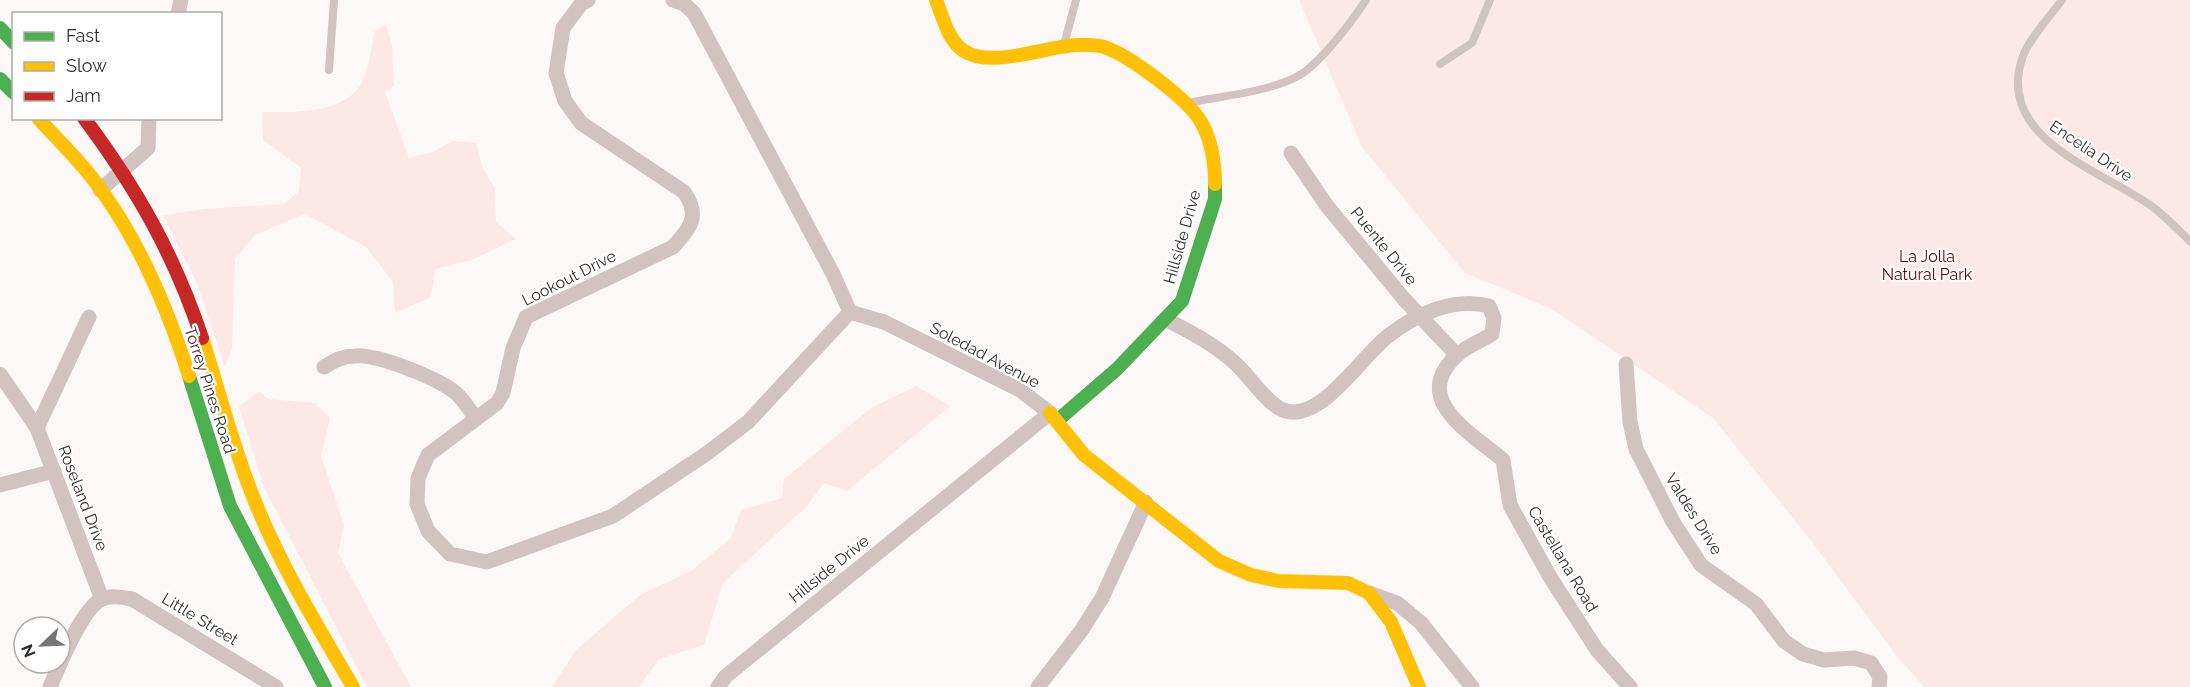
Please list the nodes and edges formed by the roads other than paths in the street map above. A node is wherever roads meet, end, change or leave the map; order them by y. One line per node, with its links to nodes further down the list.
1 (334, 0): 13 (lane)
2 (588, 0): 31 (street, Lookout Drive)
3 (673, 0): 24 (street)
4 (936, 0): 11 (main road, Hillside Drive)
5 (1076, 0): 11 (lane)
6 (1366, 0): 16 (lane)
7 (1490, 0): 12 (lane)
8 (2062, 0): 23 (lane, Encelia Drive)
9 (0, 28): 10 (main road)
10 (12, 41)
11 (1064, 47): 16 (main road, Hillside Drive)
12 (1440, 64)
13 (329, 70)
14 (0, 79): 15 (main road)
15 (12, 91)
16 (1183, 103): 26 (main road, Hillside Drive)
17 (40, 120): 22 (main road, Torrey Pines Road)
18 (85, 120): 21 (main road, Torrey Pines Road)
19 (149, 120): 21 (street)
20 (1291, 153): 27 (street, Puente Drive, bridge)
21 (123, 172): 22 (street); 42 (main road, Torrey Pines Road)
22 (100, 190): 41 (main road, Torrey Pines Road)
23 (2190, 241)
24 (850, 312): 31 (street, Lookout Drive); 32 (street, Soledad Avenue)
25 (89, 317): 33 (street)
26 (1167, 320): 27 (street, Castellana Road); 32 (main road, Hillside Drive)
27 (1457, 355): 47 (street, Castellana Road)
28 (1626, 364): 48 (street, Valdes Drive)
29 (324, 367): 31 (street)
30 (0, 374): 33 (street, Roseland Drive)
31 (476, 417)
32 (1054, 417): 36 (main road, Soledad Avenue); 43 (street, Hillside Drive)
33 (38, 428): 34 (street, Roseland Drive)
34 (54, 471): 35 (street); 38 (street, Roseland Drive)
35 (0, 485)
36 (1146, 502): 37 (main road, Soledad Avenue); 44 (street)
37 (1369, 593): 45 (main road); 46 (street)
38 (102, 599): 39 (street); 40 (street, Little Street)
39 (50, 687)
40 (276, 687)
41 (325, 687)
42 (351, 687)
43 (718, 687)
44 (1038, 687)
45 (1419, 687)
46 (1472, 687)
47 (1630, 687)
48 (1879, 687)

